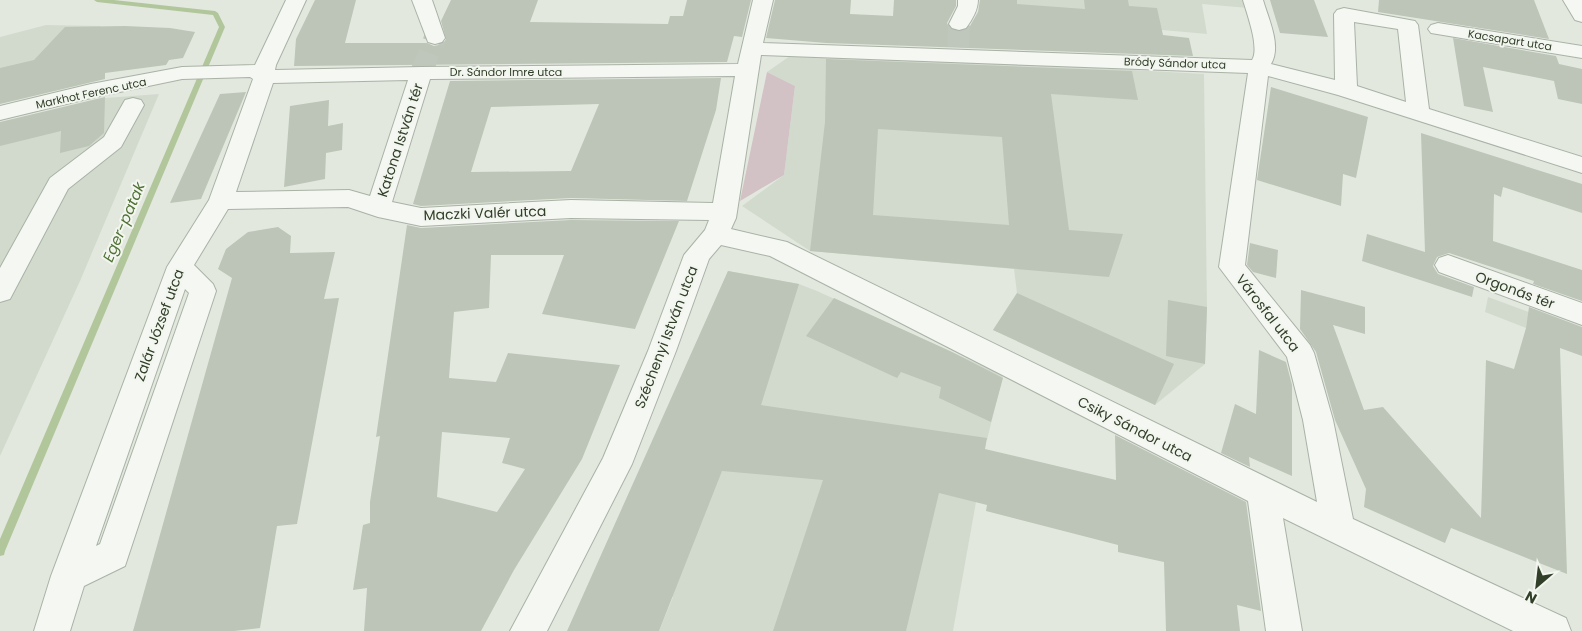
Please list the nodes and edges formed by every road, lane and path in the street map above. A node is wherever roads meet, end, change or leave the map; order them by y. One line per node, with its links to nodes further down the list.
1 (296, 0): 17 (street, Zalár József utca)
2 (422, 0): 10 (street)
3 (764, 0): 11 (street)
4 (968, 0): 8 (street)
5 (1254, 0): 13 (street, Városfal utca)
6 (1573, 0): 7 (street)
7 (1582, 16)
8 (959, 24)
9 (1438, 29): 12 (street, Kacsapart utca)
10 (435, 38)
11 (753, 49): 13 (street, Bródy Sándor utca); 14 (street)
12 (1582, 52)
13 (1259, 67): 18 (street, Bródy Sándor utca); 31 (street, Városfal utca)
14 (747, 70): 16 (street, Dr. Sándor Imre utca); 25 (street)
15 (229, 71): 17 (street, Dr. Sándor Imre utca); 21 (street, Markhot Ferenc utca)
16 (421, 73): 17 (street, Dr. Sándor Imre utca); 24 (street, Katona István tér)
17 (264, 77): 23 (street, Zalár József utca)
18 (1346, 90): 20 (street, Bródy Sándor utca); 20 (street)
19 (133, 105): 28 (street)
20 (1418, 112): 22 (street, Bródy Sándor utca)
21 (0, 113)
22 (1582, 165)
23 (221, 201): 24 (street, Maczki Valér utca); 27 (street, Zalár József utca)
24 (378, 208): 25 (street, Maczki Valér utca)
25 (718, 224): 30 (street, Csiky Sándor utca); 34 (street, Széchenyi István utca)
26 (1448, 266): 29 (street, Orgonás tér)
27 (180, 267): 32 (street, Zalár József utca); 32 (street)
28 (0, 292)
29 (1582, 314)
30 (1263, 493): 31 (street, Csiky Sándor utca); 35 (street)
31 (1338, 528): 36 (street, Csiky Sándor utca)
32 (68, 576): 33 (street, Zalár József utca)
33 (52, 631)
34 (528, 631)
35 (1284, 631)
36 (1553, 631)

